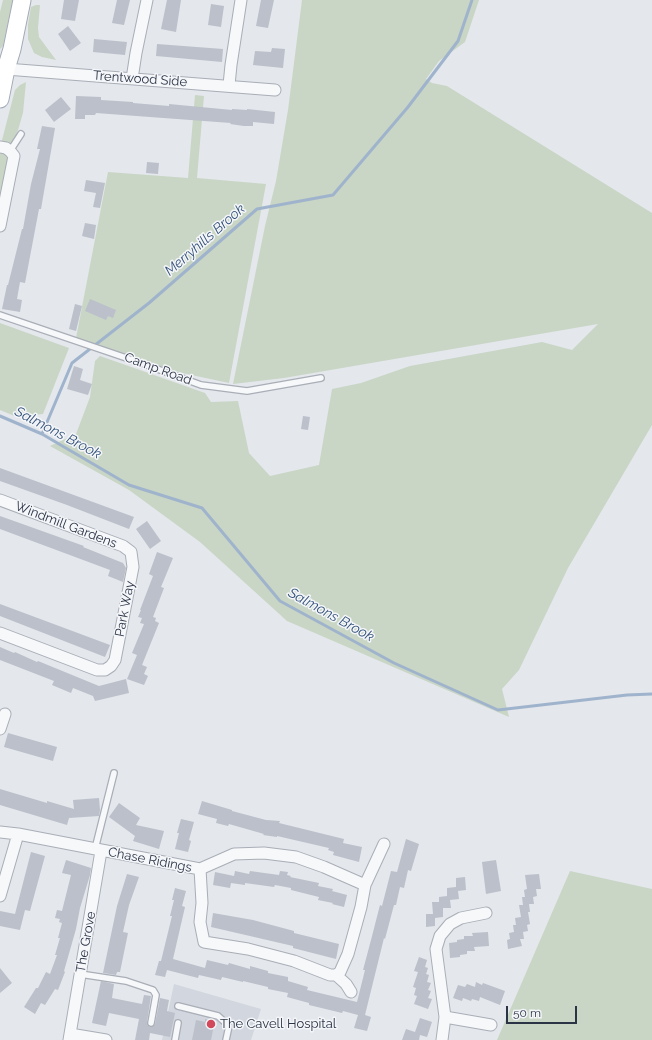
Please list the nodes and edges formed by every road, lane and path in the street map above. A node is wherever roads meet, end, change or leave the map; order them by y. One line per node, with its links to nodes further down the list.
1 (22, 0): 4 (main road)
2 (147, 0): 5 (street)
3 (241, 0): 6 (street)
4 (6, 69): 5 (street, Trentwood Side); 8 (main road)
5 (132, 79): 6 (street, Trentwood Side)
6 (229, 85): 7 (street, Trentwood Side)
7 (275, 90)
8 (0, 99)
9 (21, 134): 10 (lane)
10 (5, 149): 11 (street)
11 (0, 226)
12 (0, 315): 13 (lane, Camp Road)
13 (321, 378)
14 (0, 500): 15 (street, Windmill Gardens)
15 (131, 552): 16 (street, Park Way)
16 (0, 633)
17 (5, 714): 18 (street)
18 (0, 729)
19 (114, 773): 23 (lane)
20 (0, 832): 21 (street, Chase Ridings)
21 (18, 834): 23 (street, Chase Ridings); 26 (street)
22 (384, 844): 25 (street)
23 (98, 850): 24 (street, Chase Ridings); 28 (street, The Grove)
24 (200, 869): 25 (street, Chase Ridings); 29 (street)
25 (365, 885): 29 (street)
26 (0, 896)
27 (486, 913): 32 (street)
28 (80, 974): 33 (lane); 36 (street, The Grove)
29 (336, 975): 30 (street)
30 (351, 992)
31 (178, 1006): 39 (lane)
32 (445, 1017): 35 (street); 40 (street)
33 (151, 1024)
34 (178, 1024): 38 (lane)
35 (491, 1025)
36 (70, 1037): 37 (street, The Grove)
37 (106, 1040)
38 (175, 1040)
39 (226, 1040)
40 (442, 1040)

